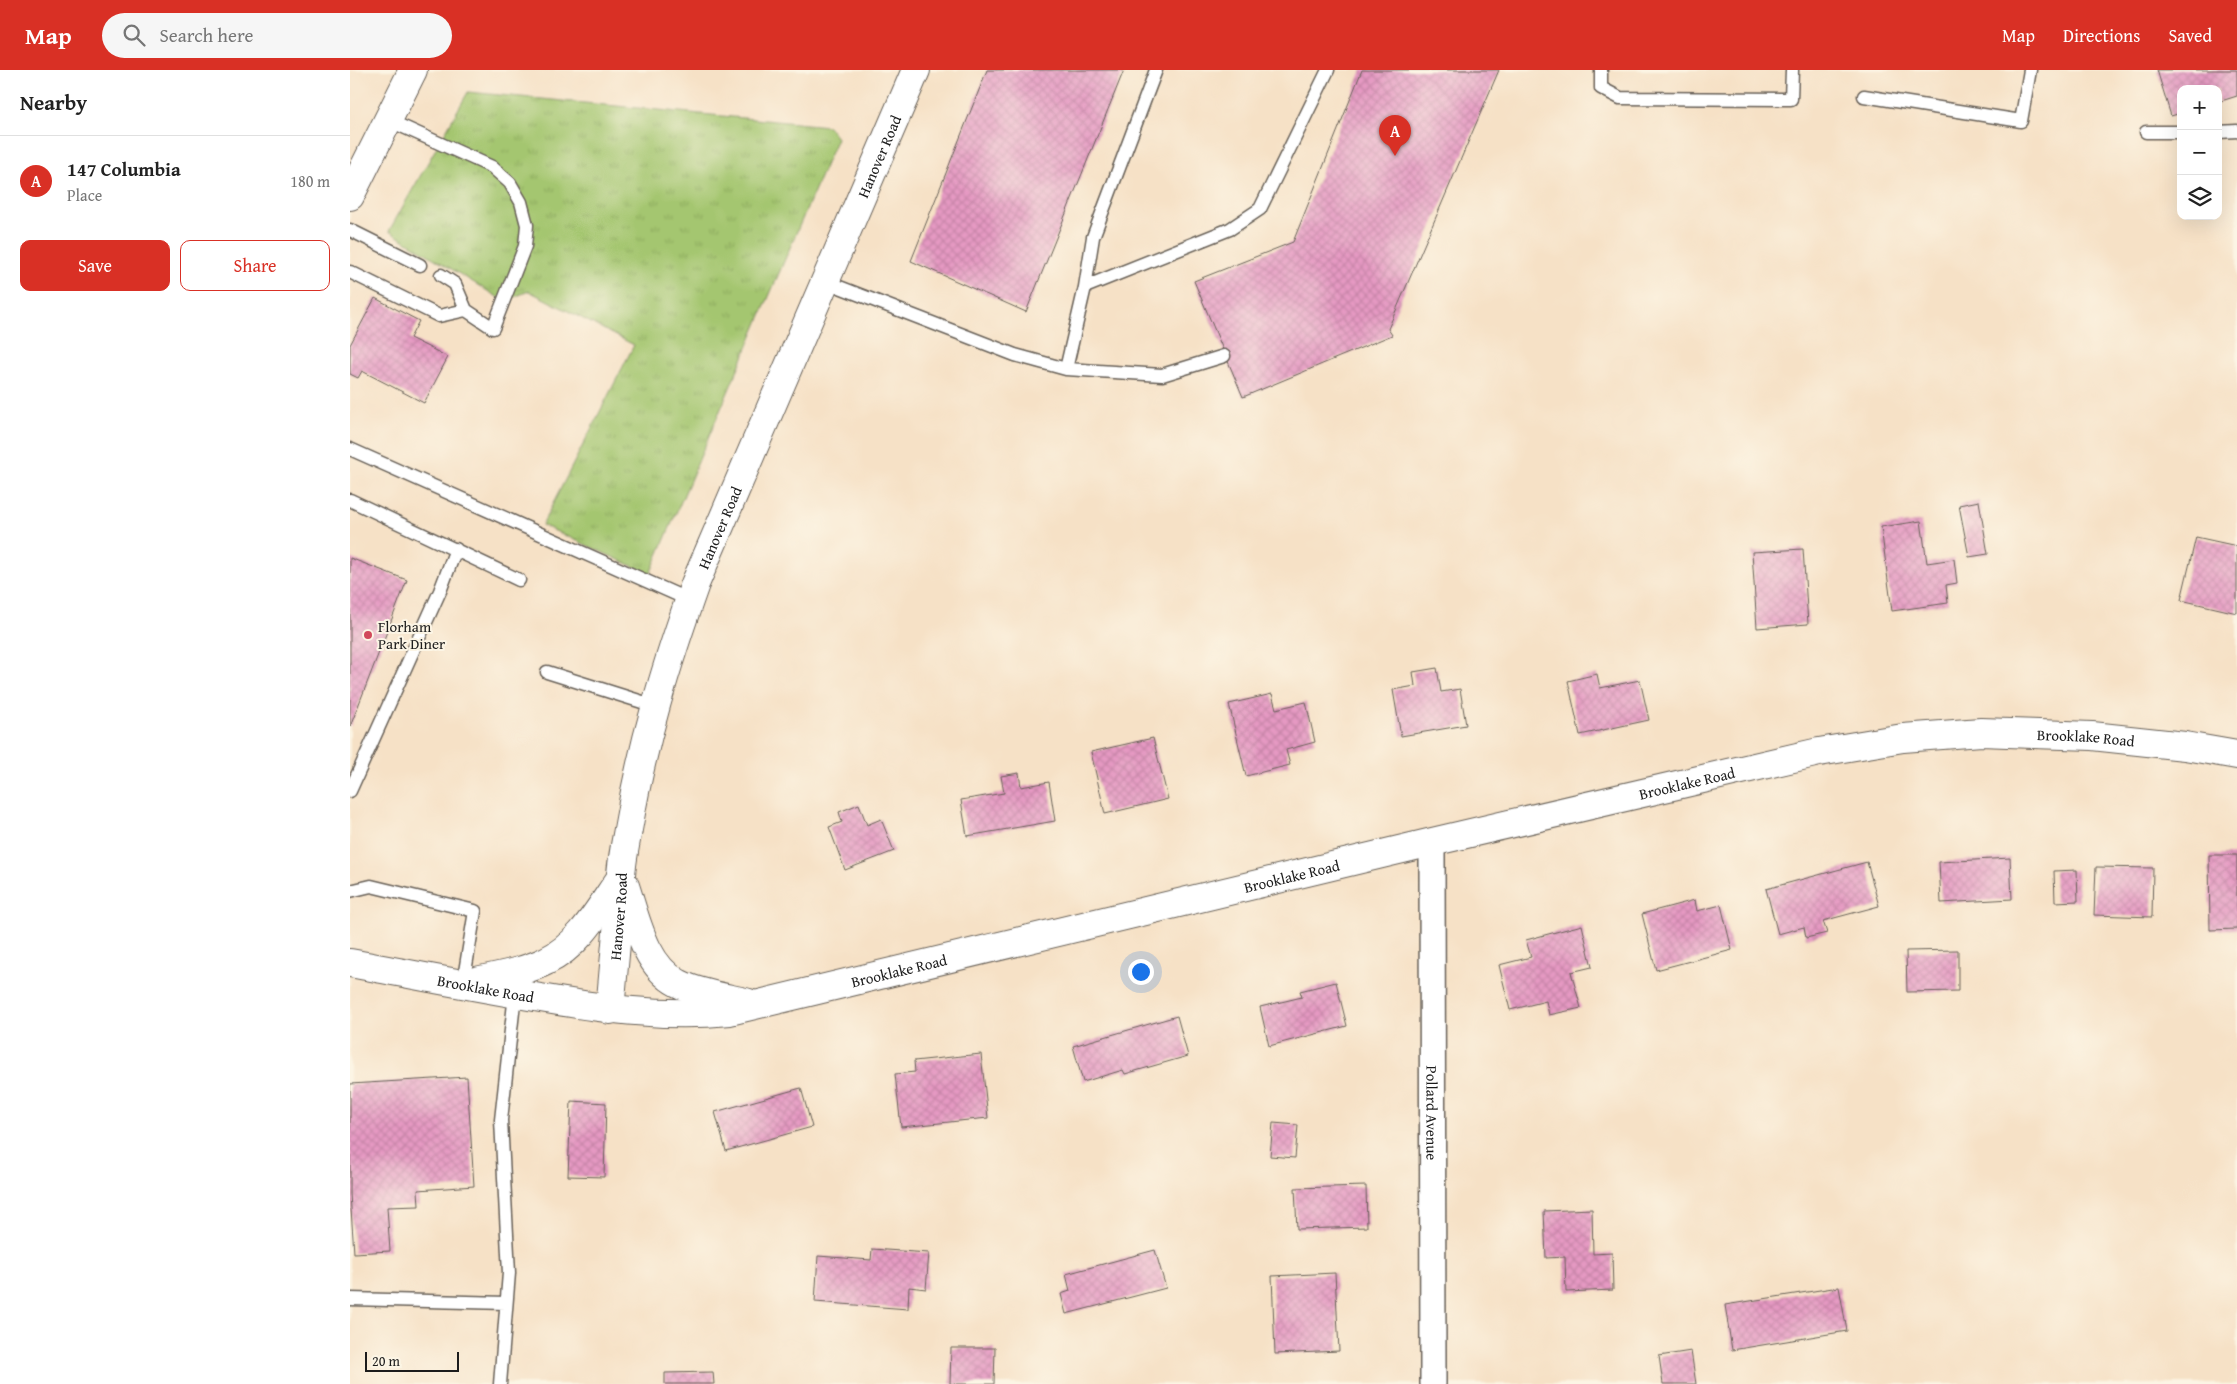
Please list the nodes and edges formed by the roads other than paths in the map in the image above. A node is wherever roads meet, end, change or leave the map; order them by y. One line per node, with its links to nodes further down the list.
1 (413, 70): 9 (street)
2 (916, 70): 19 (street, Hanover Road)
3 (1156, 70): 20 (lane)
4 (1328, 70): 20 (lane)
5 (1601, 70): 6 (lane)
6 (1792, 70)
7 (2030, 70): 8 (lane)
8 (1864, 96)
9 (388, 120): 14 (street); 21 (lane)
10 (2237, 131): 13 (lane)
11 (2146, 132): 12 (lane)
12 (2177, 132)
13 (2222, 132)
14 (350, 196)
15 (350, 230): 16 (lane)
16 (420, 265)
17 (350, 272): 21 (lane)
18 (441, 276): 21 (lane)
19 (824, 281): 23 (lane); 28 (street, Hanover Road)
20 (1085, 287): 23 (lane)
21 (466, 310)
22 (1224, 356): 23 (lane)
23 (1066, 369)
24 (350, 449): 28 (lane)
25 (350, 500): 26 (lane)
26 (456, 549): 27 (lane); 32 (lane)
27 (519, 580)
28 (690, 600): 30 (street, Hanover Road)
29 (547, 672): 30 (lane)
30 (655, 706): 34 (street, Hanover Road)
31 (2237, 755): 33 (street, Brooklake Road)
32 (350, 791)
33 (1432, 842): 39 (street, Brooklake Road); 44 (street, Pollard Avenue)
34 (621, 878): 37 (street); 39 (street); 40 (street, Hanover Road)
35 (350, 891): 37 (lane)
36 (350, 963): 37 (street, Brooklake Road)
37 (463, 984): 38 (street, Brooklake Road)
38 (514, 994): 40 (street, Brooklake Road); 42 (lane)
39 (758, 1006): 40 (street, Brooklake Road)
40 (610, 1010)
41 (350, 1299): 42 (lane)
42 (506, 1303): 43 (lane)
43 (500, 1384)
44 (1433, 1384)

